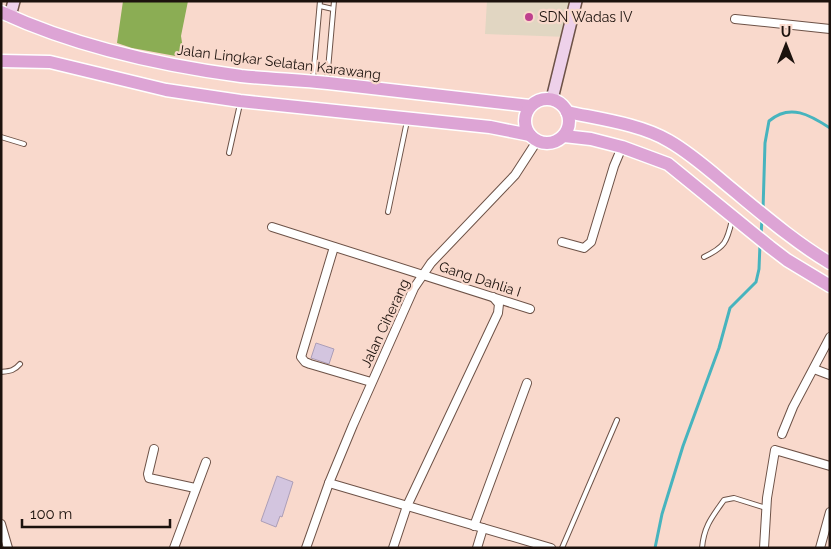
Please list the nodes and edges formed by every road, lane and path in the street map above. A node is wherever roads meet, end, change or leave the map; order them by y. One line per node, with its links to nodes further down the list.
1 (14, 1): 6 (main road)
2 (334, 1): 5 (lane)
3 (576, 1): 12 (main road)
4 (320, 4): 5 (lane); 10 (lane)
5 (333, 9): 11 (lane)
6 (5, 14): 10 (main road, Jalan Lingkar Selatan Karawang)
7 (735, 19): 8 (street)
8 (830, 29)
9 (1, 61): 13 (main road)
10 (313, 82): 11 (main road, Jalan Lingkar Selatan Karawang)
11 (327, 83): 14 (main road, Jalan Lingkar Selatan Karawang)
12 (552, 99): 14 (main road); 15 (main road)
13 (240, 102): 16 (main road); 22 (lane)
14 (530, 106): 19 (main road)
15 (567, 112): 17 (main road); 29 (main road)
16 (407, 119): 19 (main road); 23 (lane)
17 (564, 136): 19 (main road); 21 (main road)
18 (1, 137): 20 (lane)
19 (533, 138): 30 (street, Jalan Ciherang)
20 (24, 144)
21 (622, 147): 24 (main road); 26 (street)
22 (229, 153)
23 (388, 212)
24 (732, 217): 28 (lane); 31 (main road)
25 (272, 227): 27 (street, Gang Dahlia I)
26 (562, 242)
27 (334, 246): 30 (street, Gang Dahlia I); 39 (street)
28 (704, 257)
29 (830, 263)
30 (423, 274): 32 (street, Gang Dahlia I); 39 (street, Jalan Ciherang)
31 (830, 286)
32 (493, 297): 33 (street, Gang Dahlia I); 48 (street)
33 (530, 309)
34 (830, 337): 36 (street)
35 (20, 364): 37 (lane)
36 (814, 369): 38 (street); 42 (street)
37 (1, 372)
38 (830, 375)
39 (371, 382): 46 (street, Jalan Ciherang)
40 (527, 384): 52 (street)
41 (617, 420): 60 (lane)
42 (782, 434)
43 (154, 449): 47 (street)
44 (206, 462): 47 (street)
45 (830, 466): 49 (street)
46 (329, 483): 48 (street); 56 (street, Jalan Ciherang)
47 (195, 488): 55 (street)
48 (407, 506): 52 (street); 57 (street)
49 (766, 508): 61 (lane); 62 (street)
50 (830, 512): 63 (street)
51 (1, 524): 54 (street)
52 (474, 526): 53 (street)
53 (483, 528): 58 (street); 59 (street)
54 (6, 546)
55 (174, 548)
56 (306, 548)
57 (392, 548)
58 (477, 548)
59 (551, 548)
60 (562, 548)
61 (702, 548)
62 (764, 548)
63 (820, 548)

